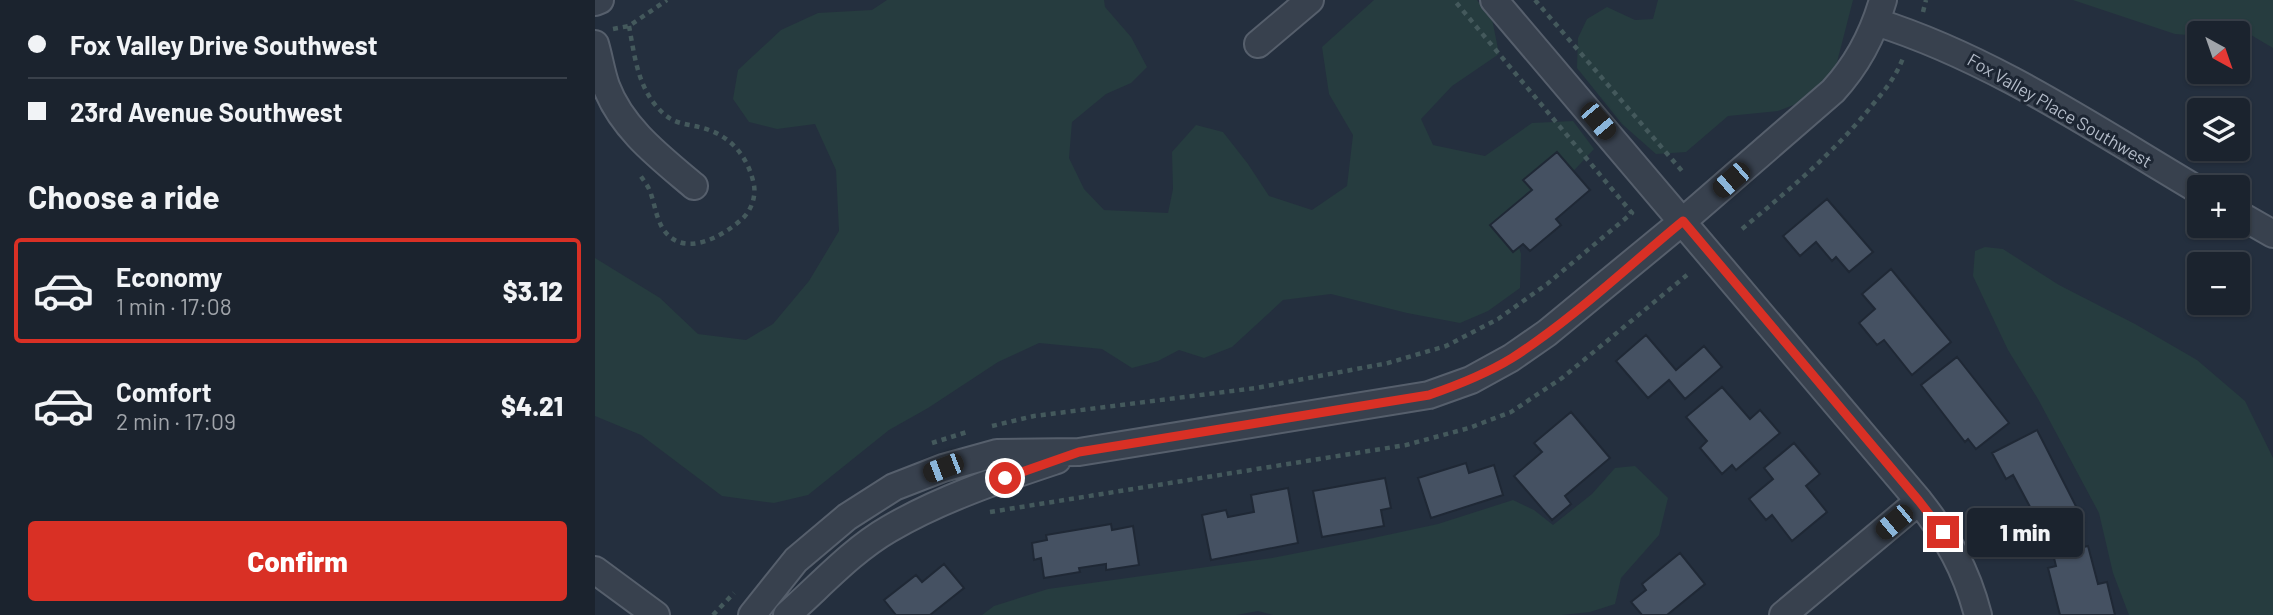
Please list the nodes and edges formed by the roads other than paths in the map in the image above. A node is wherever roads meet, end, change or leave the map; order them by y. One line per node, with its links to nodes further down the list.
1 (1310, 0): 5 (street)
2 (1494, 0): 8 (street)
3 (1880, 11): 6 (street, Fox Valley Place Southwest); 8 (street)
4 (595, 44): 7 (street)
5 (1258, 44)
6 (2187, 183)
7 (694, 186)
8 (1683, 221): 11 (street); 12 (street)
9 (2250, 221): 10 (street)
10 (2273, 234)
11 (1079, 452): 15 (street); 16 (street)
12 (1919, 501): 17 (street); 18 (street)
13 (595, 570): 14 (street)
14 (656, 615)
15 (752, 615)
16 (787, 615)
17 (1783, 615)
18 (1978, 615)

